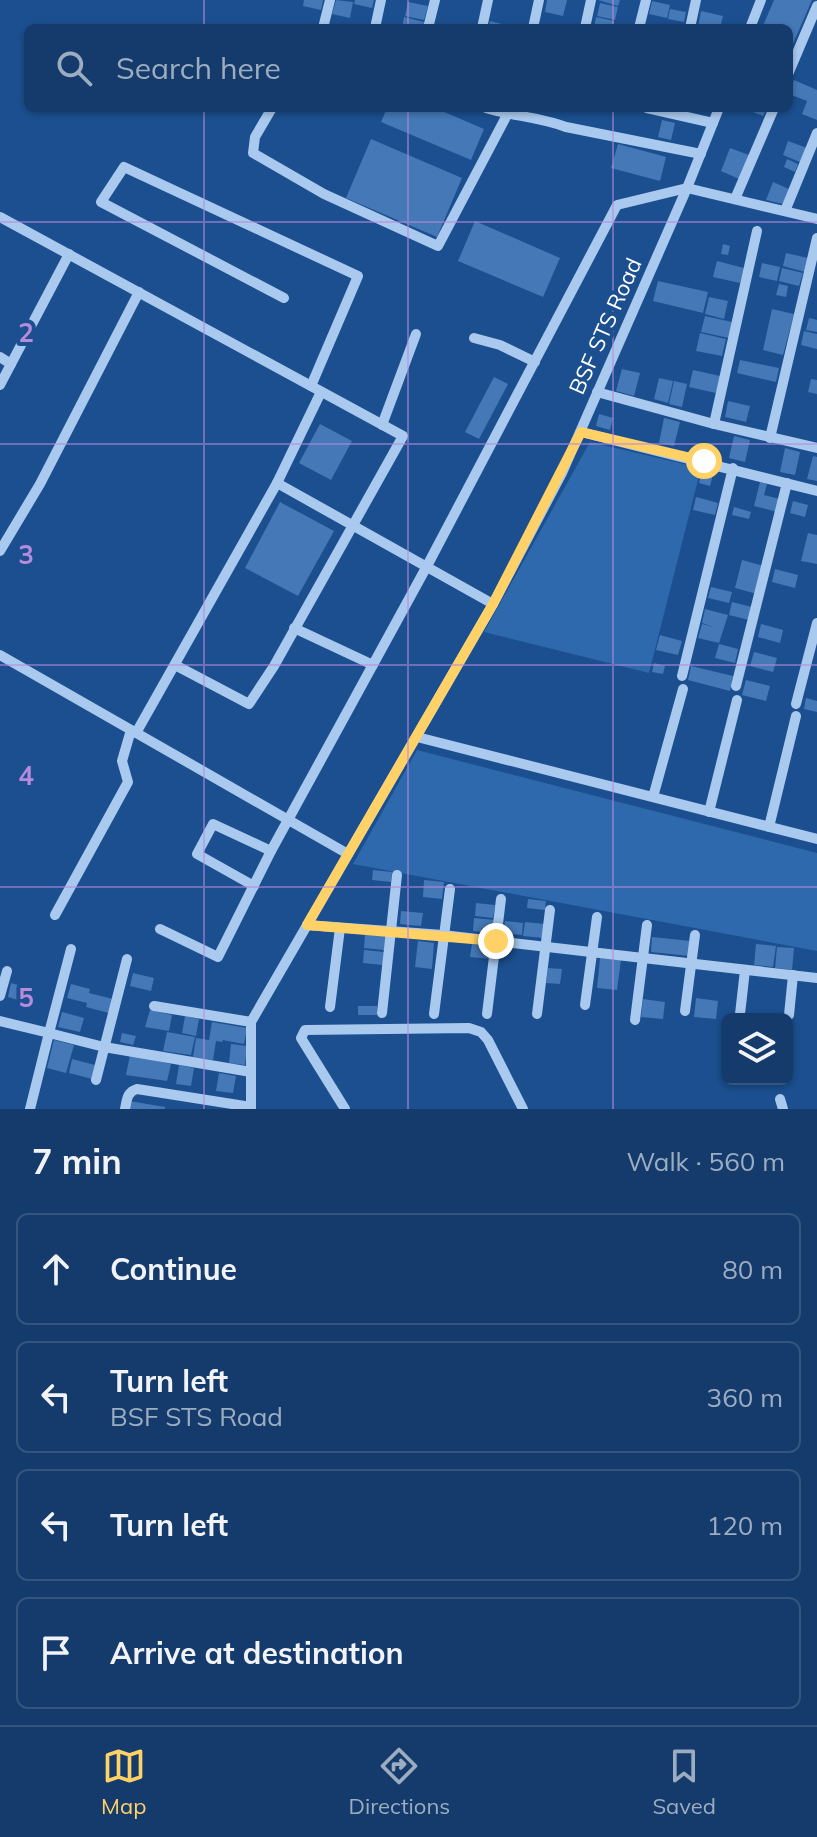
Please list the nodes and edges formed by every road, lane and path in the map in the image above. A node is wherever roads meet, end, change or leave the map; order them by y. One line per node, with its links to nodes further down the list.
1 (330, 0): 11 (street)
2 (381, 0): 12 (street)
3 (435, 0): 13 (street)
4 (488, 0): 14 (street)
5 (539, 0): 15 (street)
6 (591, 0): 16 (street)
7 (646, 0): 17 (street)
8 (696, 0): 18 (street)
9 (761, 0): 19 (street)
10 (817, 6): 20 (street)
11 (324, 24)
12 (376, 24)
13 (429, 24)
14 (483, 24)
15 (534, 24)
16 (586, 24)
17 (640, 24)
18 (691, 24)
19 (752, 24)
20 (793, 63)
21 (270, 112): 26 (street)
22 (498, 112): 26 (street)
23 (674, 112): 27 (street)
24 (717, 112): 27 (street, BSF STS Road)
25 (772, 112): 31 (street)
26 (507, 115): 29 (street)
27 (713, 123): 29 (street, BSF STS Road)
28 (817, 133): 32 (street)
29 (701, 154): 30 (street, BSF STS Road)
30 (687, 188): 31 (street); 43 (street); 47 (street, BSF STS Road)
31 (735, 199): 32 (street)
32 (785, 211): 34 (street)
33 (0, 217): 37 (street)
34 (817, 219)
35 (757, 231): 48 (street)
36 (817, 238): 51 (street)
37 (69, 254): 38 (street); 44 (street)
38 (139, 292): 46 (street); 58 (street)
39 (284, 298): 46 (street)
40 (416, 334): 49 (street)
41 (474, 338): 43 (street)
42 (0, 357): 44 (street)
43 (535, 362): 59 (street)
44 (11, 364): 45 (street)
45 (0, 385)
46 (316, 389): 49 (street); 54 (street)
47 (597, 392): 48 (street); 50 (street, BSF STS Road)
48 (714, 424): 51 (street)
49 (382, 425): 57 (street)
50 (581, 432): 53 (street); 60 (street, BSF STS Road)
51 (770, 438): 52 (street)
52 (817, 448)
53 (733, 468): 55 (street); 66 (street)
54 (277, 483): 57 (street); 64 (street)
55 (787, 483): 56 (street); 67 (street)
56 (817, 491)
57 (355, 526): 59 (street); 62 (street)
58 (0, 551)
59 (427, 566): 60 (street); 65 (street)
60 (493, 604): 71 (street, BSF STS Road)
61 (817, 623): 75 (street)
62 (294, 628): 64 (street); 65 (street)
63 (0, 655): 70 (street)
64 (175, 665): 70 (street)
65 (373, 665): 74 (street)
66 (682, 676)
67 (736, 686)
68 (683, 689): 72 (street)
69 (737, 700): 73 (street)
70 (134, 732): 74 (street); 84 (street)
71 (417, 737): 72 (street); 78 (street, BSF STS Road)
72 (653, 797): 73 (street)
73 (709, 812): 75 (street)
74 (288, 820): 77 (street); 78 (street)
75 (769, 827): 76 (street)
76 (817, 839)
77 (271, 851): 80 (street); 80 (street)
78 (348, 854): 86 (street, BSF STS Road)
79 (397, 875): 90 (street)
80 (254, 886): 89 (street)
81 (450, 889): 91 (street)
82 (501, 899): 93 (street)
83 (550, 910): 94 (street)
84 (55, 915)
85 (597, 917): 96 (street)
86 (307, 925): 88 (street); 117 (street, BSF STS Road)
87 (647, 925): 97 (street)
88 (340, 928): 90 (street); 107 (street)
89 (160, 929)
90 (390, 931): 91 (street); 109 (street)
91 (443, 935): 93 (street); 112 (street)
92 (695, 935): 99 (street)
93 (496, 941): 94 (street); 113 (street)
94 (545, 947): 96 (street); 114 (street)
95 (71, 949): 118 (street)
96 (592, 952): 97 (street); 105 (street)
97 (644, 957): 99 (street); 115 (street)
98 (127, 959): 119 (street)
99 (692, 963): 100 (street); 108 (street)
100 (745, 970): 102 (street); 110 (street)
101 (7, 971): 104 (street)
102 (793, 975): 103 (street); 111 (street)
103 (817, 978)
104 (0, 996)
105 (585, 1005)
106 (154, 1006): 117 (street)
107 (330, 1007)
108 (685, 1011)
109 (382, 1013)
110 (740, 1013)
111 (789, 1013)
112 (434, 1014)
113 (487, 1014)
114 (537, 1014)
115 (635, 1020)
116 (0, 1021): 118 (street)
117 (251, 1022): 120 (street, BSF STS Road)
118 (49, 1033): 119 (street); 123 (street)
119 (104, 1047): 120 (street); 121 (street)
120 (251, 1072): 122 (street, BSF STS Road)
121 (96, 1080)
122 (251, 1108): 124 (street)
123 (30, 1109)
124 (125, 1109)
125 (345, 1109): 126 (street)
126 (523, 1109)

